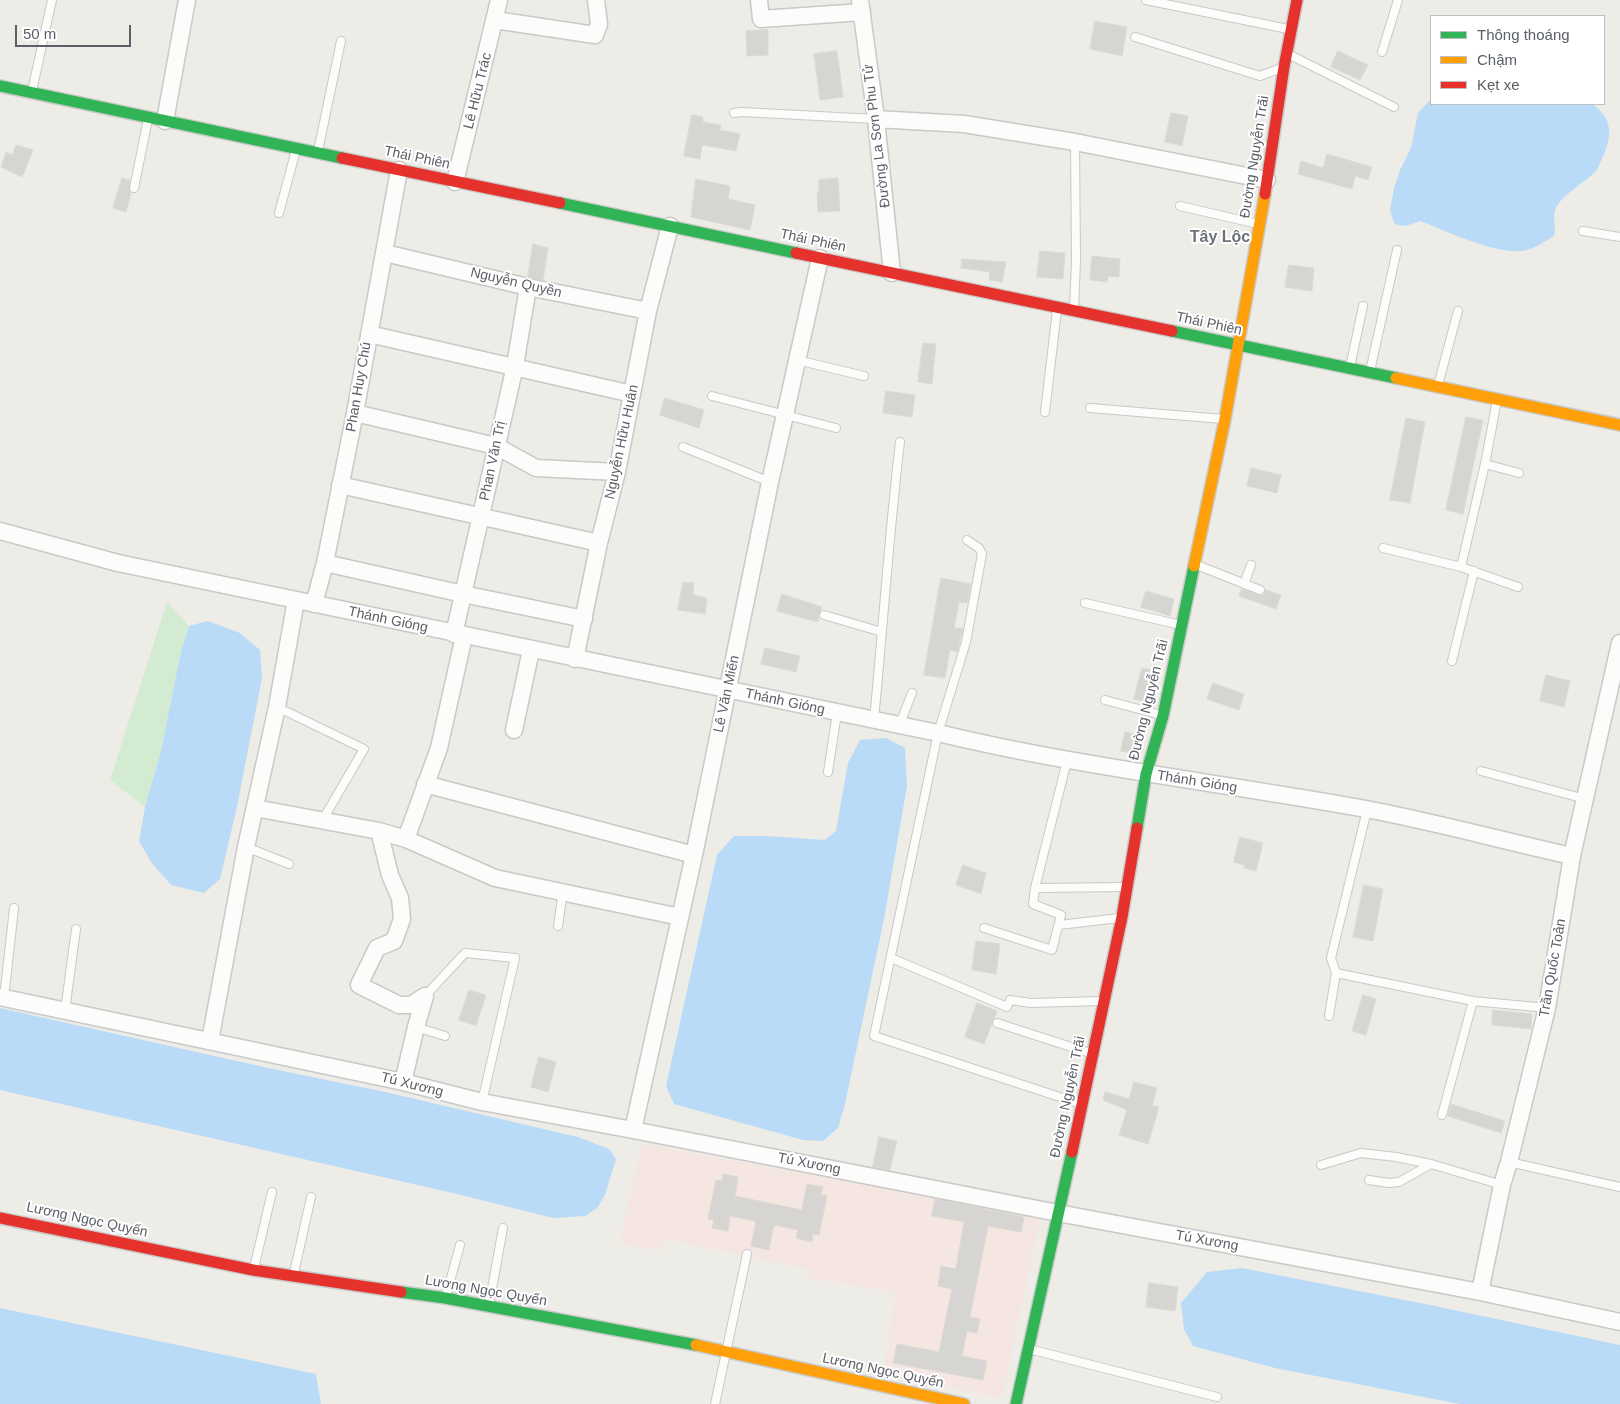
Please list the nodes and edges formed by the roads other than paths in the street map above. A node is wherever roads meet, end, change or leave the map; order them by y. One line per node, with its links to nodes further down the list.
1 (52, 0): 18 (lane)
2 (187, 0): 21 (street)
3 (499, 0): 10 (street, Lê Hữu Trác)
4 (596, 0): 10 (street)
5 (759, 0): 9 (street)
6 (1146, 0): 11 (lane)
7 (1297, 0): 11 (street, Đường Nguyễn Trãi)
8 (1398, 0): 14 (lane)
9 (861, 6): 22 (street, Đường La Sơn Phu Tử)
10 (495, 20): 28 (street, Lê Hữu Trác)
11 (1291, 30): 15 (street, Đường Nguyễn Trãi)
12 (1135, 37): 16 (lane)
13 (341, 41): 25 (lane)
14 (1382, 52)
15 (1287, 53): 16 (street, Đường Nguyễn Trãi); 19 (lane)
16 (1284, 67): 27 (street, Đường Nguyễn Trãi)
17 (0, 86): 18 (street, Thái Phiên)
18 (31, 93): 21 (street, Thái Phiên)
19 (1394, 106)
20 (734, 114): 22 (lane)
21 (156, 119): 24 (street, Thái Phiên); 29 (lane)
22 (876, 120): 23 (street); 39 (street, Đường La Sơn Phu Tử)
23 (1074, 142): 27 (street); 44 (lane)
24 (296, 148): 25 (street, Thái Phiên); 31 (lane)
25 (318, 153): 26 (street, Thái Phiên)
26 (399, 170): 28 (street, Thái Phiên); 37 (street, Phan Huy Chú)
27 (1267, 180): 32 (street, Đường Nguyễn Trãi)
28 (455, 182): 33 (street, Thái Phiên)
29 (134, 188)
30 (1180, 206): 32 (lane)
31 (279, 213)
32 (1259, 224): 47 (street, Đường Nguyễn Trãi)
33 (670, 226): 38 (street, Thái Phiên); 43 (street, Nguyễn Hữu Huân)
34 (1583, 231): 35 (lane)
35 (1620, 237)
36 (1397, 250): 51 (lane)
37 (385, 253): 40 (street, Nguyễn Quyền); 46 (street, Phan Huy Chú)
38 (820, 258): 39 (street, Thái Phiên); 48 (street, Lê Văn Miến)
39 (892, 273): 42 (street, Thái Phiên)
40 (528, 287): 43 (street, Nguyễn Quyền); 49 (street, Phan Văn Trị)
41 (1363, 306): 50 (lane)
42 (1058, 307): 44 (street, Thái Phiên); 58 (lane)
43 (648, 311): 54 (street, Nguyễn Hữu Huân)
44 (1074, 311): 47 (street, Thái Phiên)
45 (1458, 311): 53 (lane)
46 (369, 334): 49 (street); 59 (street, Phan Huy Chú)
47 (1238, 345): 50 (street, Thái Phiên); 61 (street, Đường Nguyễn Trãi)
48 (797, 360): 52 (lane); 60 (street, Lê Văn Miến)
49 (515, 366): 54 (street); 65 (street, Phan Văn Trị)
50 (1350, 368): 51 (street, Thái Phiên)
51 (1369, 372): 53 (street, Thái Phiên)
52 (864, 376)
53 (1437, 387): 56 (street, Thái Phiên)
54 (632, 394): 68 (street, Nguyễn Hữu Huân)
55 (712, 396): 60 (lane)
56 (1497, 399): 62 (street, Thái Phiên); 67 (lane)
57 (1090, 408): 61 (lane)
58 (1045, 412)
59 (355, 413): 65 (street); 71 (street, Phan Huy Chú)
60 (784, 416): 63 (lane); 70 (street, Lê Văn Miến)
61 (1225, 419): 78 (street, Đường Nguyễn Trãi)
62 (1620, 425)
63 (836, 428)
64 (900, 442): 92 (lane)
65 (496, 446): 68 (street); 72 (street, Phan Văn Trị)
66 (682, 446): 70 (lane)
67 (1485, 464): 69 (lane); 80 (lane)
68 (617, 472): 75 (street, Nguyễn Hữu Huân)
69 (1519, 473)
70 (770, 482): 99 (street, Lê Văn Miến)
71 (340, 485): 72 (street); 77 (street, Phan Huy Chú)
72 (481, 517): 75 (street); 85 (street, Phan Văn Trị)
73 (0, 532): 86 (street, Thánh Gióng)
74 (967, 540): 108 (lane)
75 (599, 543): 90 (street, Nguyễn Hữu Huân)
76 (1383, 548): 80 (lane)
77 (325, 563): 85 (street); 88 (street, Phan Huy Chú)
78 (1195, 565): 82 (lane); 91 (street, Đường Nguyễn Trãi)
79 (1252, 565): 82 (lane)
80 (1461, 567): 81 (lane)
81 (1474, 571): 83 (lane); 97 (lane)
82 (1244, 584): 84 (lane)
83 (1518, 587)
84 (1260, 590)
85 (464, 594): 90 (street); 93 (street, Phan Văn Trị)
86 (296, 600): 88 (street, Thánh Gióng); 102 (street)
87 (1085, 603): 91 (lane)
88 (314, 604): 93 (street, Thánh Gióng)
89 (824, 615): 92 (lane)
90 (584, 618): 96 (street, Nguyễn Hữu Huân)
91 (1183, 626): 104 (street, Đường Nguyễn Trãi)
92 (882, 632): 105 (lane)
93 (459, 635): 95 (street, Thánh Gióng); 113 (street, Phan Văn Trị)
94 (1620, 643): 98 (street, Trần Quốc Toản)
95 (531, 650): 96 (street, Thánh Gióng); 107 (street)
96 (576, 659): 99 (street, Thánh Gióng)
97 (1452, 661)
98 (1616, 684): 114 (street, Trần Quốc Toản)
99 (727, 690): 103 (street, Thánh Gióng); 121 (street, Lê Văn Miến)
100 (912, 693): 106 (lane)
101 (1105, 700): 104 (lane)
102 (277, 707): 115 (street); 117 (lane)
103 (837, 713): 105 (street, Thánh Gióng); 111 (lane)
104 (1163, 716): 112 (street, Đường Nguyễn Trãi)
105 (874, 720): 106 (street, Thánh Gióng)
106 (899, 726): 108 (street, Thánh Gióng)
107 (514, 730)
108 (938, 733): 109 (street, Thánh Gióng); 134 (lane)
109 (1067, 761): 112 (street, Thánh Gióng); 125 (lane)
110 (1481, 771): 114 (lane)
111 (828, 772)
112 (1146, 774): 116 (street, Thánh Gióng); 124 (street, Đường Nguyễn Trãi)
113 (425, 784): 119 (street, Phan Văn Trị); 121 (street)
114 (1585, 799): 122 (street, Trần Quốc Toản)
115 (255, 808): 117 (street); 120 (street)
116 (1367, 810): 122 (street, Thánh Gióng); 135 (lane)
117 (322, 821): 118 (street)
118 (378, 831): 119 (street); 136 (street)
119 (406, 839): 126 (street)
120 (246, 847): 123 (lane); 146 (street)
121 (694, 855): 128 (street, Lê Văn Miến)
122 (1572, 856): 140 (street, Trần Quốc Toản)
123 (289, 864)
124 (1128, 887): 125 (lane); 129 (street, Đường Nguyễn Trãi)
125 (1035, 888): 130 (lane)
126 (563, 891): 128 (street); 131 (lane)
127 (14, 908): 137 (lane)
128 (680, 917): 152 (street, Lê Văn Miến)
129 (1122, 917): 130 (lane); 138 (street, Đường Nguyễn Trãi)
130 (1059, 925): 132 (lane)
131 (558, 926)
132 (984, 928)
133 (76, 929): 141 (lane)
134 (891, 958): 138 (lane); 150 (lane)
135 (1336, 973): 139 (lane); 142 (lane)
136 (425, 996): 144 (street); 149 (lane)
137 (2, 997): 141 (street, Tú Xương)
138 (1103, 1001): 147 (street, Đường Nguyễn Trãi)
139 (1473, 1001): 140 (lane); 151 (lane)
140 (1547, 1008): 153 (street, Trần Quốc Toản)
141 (65, 1011): 146 (street, Tú Xương)
142 (1329, 1016)
143 (997, 1023): 147 (lane)
144 (416, 1027): 145 (lane); 148 (street)
145 (445, 1036)
146 (210, 1041): 148 (street, Tú Xương)
147 (1092, 1054): 150 (street, Đường Nguyễn Trãi)
148 (403, 1082): 149 (street, Tú Xương)
149 (482, 1102): 152 (street, Tú Xương)
150 (1083, 1105): 161 (street, Đường Nguyễn Trãi)
151 (1442, 1115)
152 (633, 1130): 161 (street, Tú Xương)
153 (1509, 1162): 157 (street, Trần Quốc Toản); 158 (lane)
154 (1430, 1164): 155 (lane); 156 (lane); 157 (lane)
155 (1321, 1165)
156 (1369, 1180)
157 (1502, 1185): 168 (street, Trần Quốc Toản)
158 (1620, 1187)
159 (272, 1192): 166 (lane)
160 (311, 1197): 167 (lane)
161 (1058, 1213): 168 (street, Tú Xương); 172 (street, Đường Nguyễn Trãi)
162 (0, 1218): 166 (street, Lương Ngọc Quyến)
163 (503, 1228): 170 (lane)
164 (460, 1245): 169 (lane)
165 (747, 1254): 173 (lane)
166 (253, 1270): 167 (street, Lương Ngọc Quyến)
167 (293, 1277): 169 (street, Lương Ngọc Quyến)
168 (1480, 1292): 171 (street, Tú Xương)
169 (445, 1298): 170 (street, Lương Ngọc Quyến)
170 (488, 1307): 173 (street, Lương Ngọc Quyến)
171 (1620, 1322)
172 (1027, 1349): 174 (lane); 177 (street, Đường Nguyễn Trãi)
173 (726, 1351): 175 (lane); 176 (street, Lương Ngọc Quyến)
174 (1217, 1397)
175 (715, 1404)
176 (964, 1404)
177 (1016, 1404)

